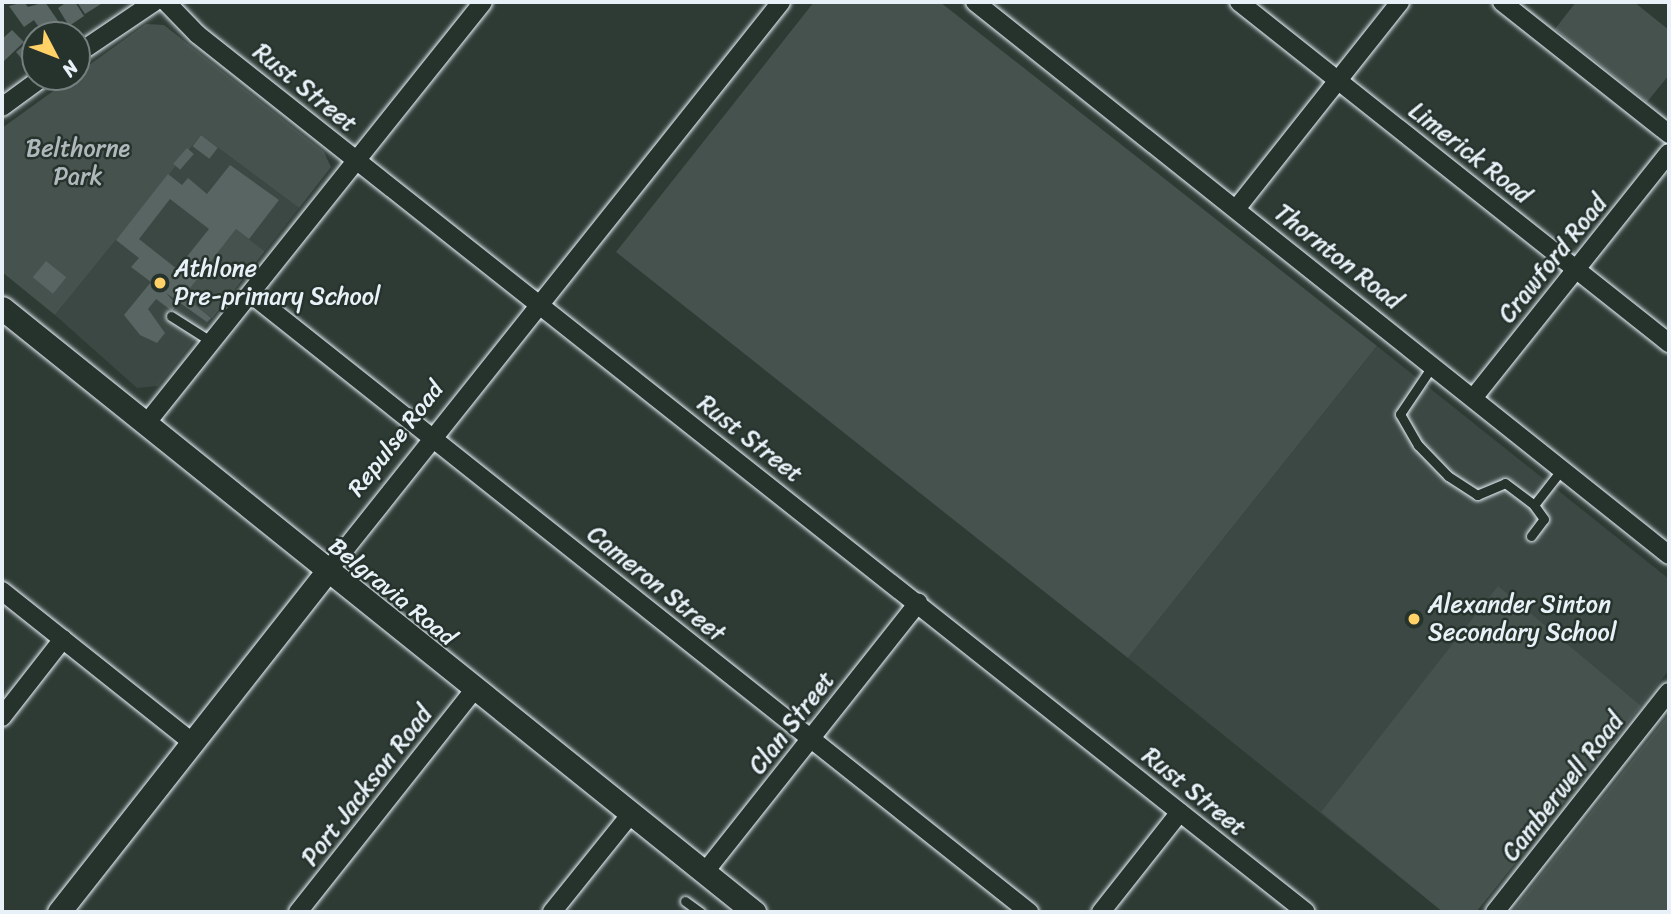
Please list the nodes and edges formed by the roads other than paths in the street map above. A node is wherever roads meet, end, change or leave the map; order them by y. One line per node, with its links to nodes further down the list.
1 (154, 2): 9 (street)
2 (166, 2): 15 (street, Rust Street)
3 (483, 2): 15 (street)
4 (781, 2): 19 (street, Repulse Road)
5 (1239, 2): 10 (street, Limerick Road)
6 (1400, 2): 10 (street)
7 (1502, 2): 13 (street)
8 (982, 4): 16 (street, Thornton Road)
9 (91, 45)
10 (1338, 80): 16 (street); 17 (street, Limerick Road)
11 (24, 91): 12 (street)
12 (2, 107)
13 (1669, 134)
14 (1669, 153): 17 (street, Crawford Road)
15 (357, 161): 18 (street); 19 (street, Rust Street)
16 (1236, 209): 24 (street, Thornton Road)
17 (1577, 269): 22 (street, Limerick Road); 25 (street, Crawford Road)
18 (251, 294): 23 (street); 27 (street, Cameron Street)
19 (538, 304): 27 (street, Repulse Road); 34 (street, Rust Street)
20 (2, 308): 26 (street, Belgravia Road)
21 (171, 316): 23 (lane)
22 (1669, 342)
23 (213, 343): 26 (street)
24 (1434, 365): 25 (street, Thornton Road); 29 (lane)
25 (1474, 397): 28 (street, Thornton Road)
26 (145, 425): 32 (street, Belgravia Road)
27 (430, 436): 32 (street, Repulse Road); 39 (street, Cameron Street)
28 (1562, 469): 29 (lane); 31 (street, Thornton Road)
29 (1534, 505): 30 (lane)
30 (1531, 536)
31 (1669, 555)
32 (326, 573): 36 (street, Belgravia Road); 40 (street, Repulse Road)
33 (2, 591): 35 (street)
34 (918, 603): 39 (street, Clan Street); 41 (street, Rust Street)
35 (62, 639): 38 (street); 40 (street)
36 (474, 691): 42 (street, Belgravia Road); 46 (street, Port Jackson Road)
37 (1669, 692): 53 (street, Camberwell Road)
38 (2, 717)
39 (811, 738): 43 (street, Clan Street); 50 (street, Cameron Street)
40 (193, 743): 45 (street, Repulse Road)
41 (1180, 812): 51 (street); 52 (street, Rust Street)
42 (630, 815): 43 (street, Belgravia Road); 47 (street)
43 (704, 873): 49 (street, Belgravia Road)
44 (685, 901): 48 (lane)
45 (59, 912)
46 (298, 912)
47 (552, 912)
48 (700, 912)
49 (754, 912)
50 (1029, 912)
51 (1101, 912)
52 (1306, 912)
53 (1495, 912)

